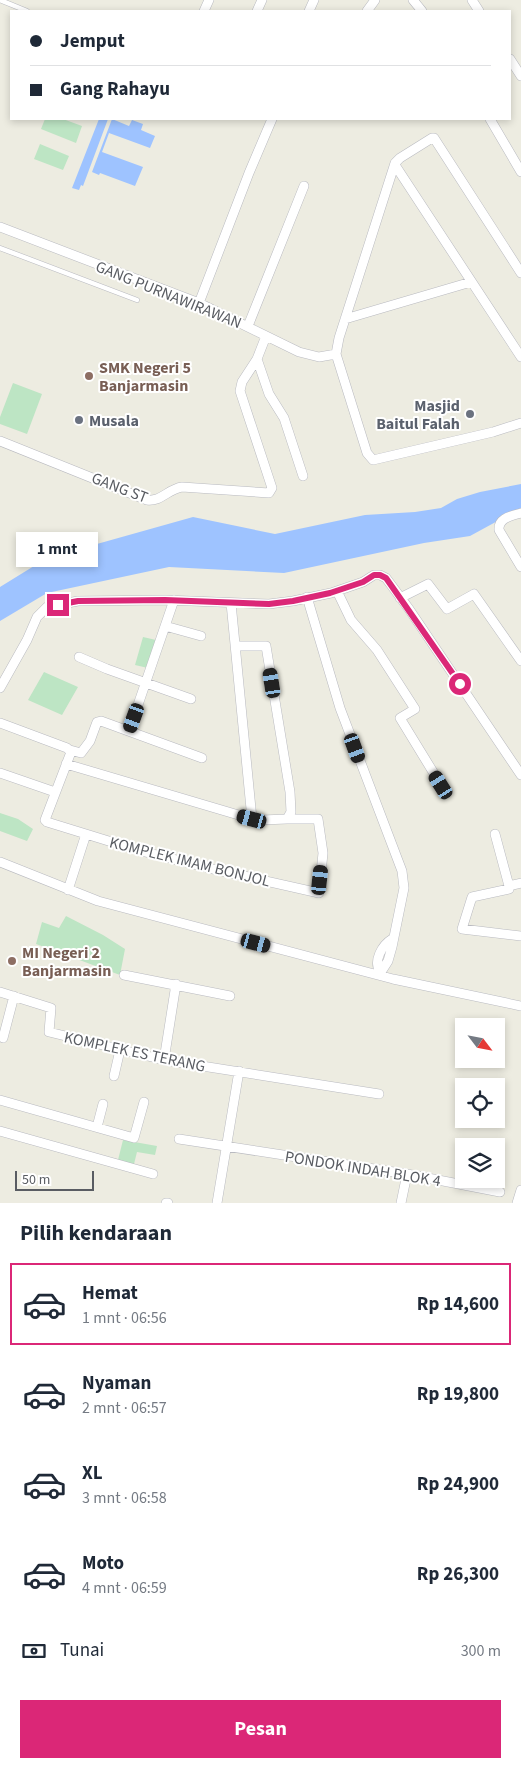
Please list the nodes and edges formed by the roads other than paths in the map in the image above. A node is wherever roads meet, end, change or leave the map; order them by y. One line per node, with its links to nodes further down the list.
1 (0, 0): 3 (lane)
2 (413, 0): 4 (street)
3 (25, 10)
4 (421, 10)
5 (514, 62): 6 (street)
6 (521, 76)
7 (272, 120): 17 (street)
8 (491, 120): 10 (street)
9 (395, 165): 14 (street); 15 (street); 18 (street)
10 (521, 172)
11 (304, 186): 19 (street)
12 (0, 228): 17 (street, GANG PURNAWIRAWAN)
13 (0, 248): 16 (lane)
14 (521, 273)
15 (471, 282): 18 (street); 22 (street)
16 (137, 300)
17 (199, 303): 19 (street, GANG PURNAWIRAWAN)
18 (345, 319): 21 (street)
19 (248, 326): 20 (street, GANG PURNAWIRAWAN)
20 (266, 336): 21 (street, GANG PURNAWIRAWAN); 23 (street)
21 (336, 354): 24 (street)
22 (521, 357)
23 (256, 359): 25 (street, GANG ST); 26 (street)
24 (521, 423)
25 (0, 441)
26 (303, 476)
27 (521, 513): 28 (street)
28 (521, 567)
29 (337, 591): 30 (street); 31 (street); 49 (street)
30 (308, 597): 33 (street); 60 (street)
31 (400, 598): 38 (street); 48 (street)
32 (174, 600): 33 (street); 34 (street); 40 (street)
33 (231, 603): 36 (street)
34 (165, 626): 35 (street); 39 (street)
35 (201, 636)
36 (236, 646): 51 (street); 52 (street)
37 (79, 657): 39 (street)
38 (521, 661)
39 (146, 683): 41 (street); 43 (street)
40 (0, 688)
41 (191, 699)
42 (0, 722): 44 (street)
43 (129, 731): 44 (street); 45 (street)
44 (70, 750): 46 (street)
45 (202, 758)
46 (66, 764): 50 (street); 51 (street)
47 (0, 773): 50 (street)
48 (521, 775)
49 (441, 785)
50 (55, 792): 53 (street, KOMPLEK IMAM BONJOL)
51 (252, 819): 52 (street)
52 (287, 819): 53 (street, KOMPLEK IMAM BONJOL)
53 (86, 834): 58 (street)
54 (495, 834): 57 (street)
55 (0, 862): 58 (street)
56 (521, 883): 57 (street)
57 (509, 886): 59 (street)
58 (68, 890): 60 (street)
59 (521, 936)
60 (379, 974): 66 (street)
61 (124, 975): 62 (street)
62 (176, 984): 65 (street); 69 (street)
63 (0, 992): 64 (street, KOMPLEK ES TERANG)
64 (14, 996): 67 (street); 68 (street, KOMPLEK ES TERANG)
65 (230, 996)
66 (521, 1006)
67 (3, 1038)
68 (120, 1050): 69 (street, KOMPLEK ES TERANG); 71 (street)
69 (164, 1060): 70 (street, KOMPLEK ES TERANG)
70 (239, 1071): 72 (street, KOMPLEK ES TERANG); 79 (street)
71 (114, 1076)
72 (379, 1094)
73 (0, 1100): 76 (street)
74 (144, 1102): 76 (street)
75 (103, 1104): 76 (street)
76 (97, 1128)
77 (0, 1131): 80 (street)
78 (179, 1139): 79 (street, PONDOK INDAH BLOK 4)
79 (225, 1146): 81 (street, PONDOK INDAH BLOK 4); 84 (street)
80 (153, 1174)
81 (407, 1174): 83 (street, PONDOK INDAH BLOK 4); 85 (street)
82 (521, 1190): 86 (street)
83 (500, 1192)
84 (217, 1203)
85 (401, 1203)
86 (517, 1203)

